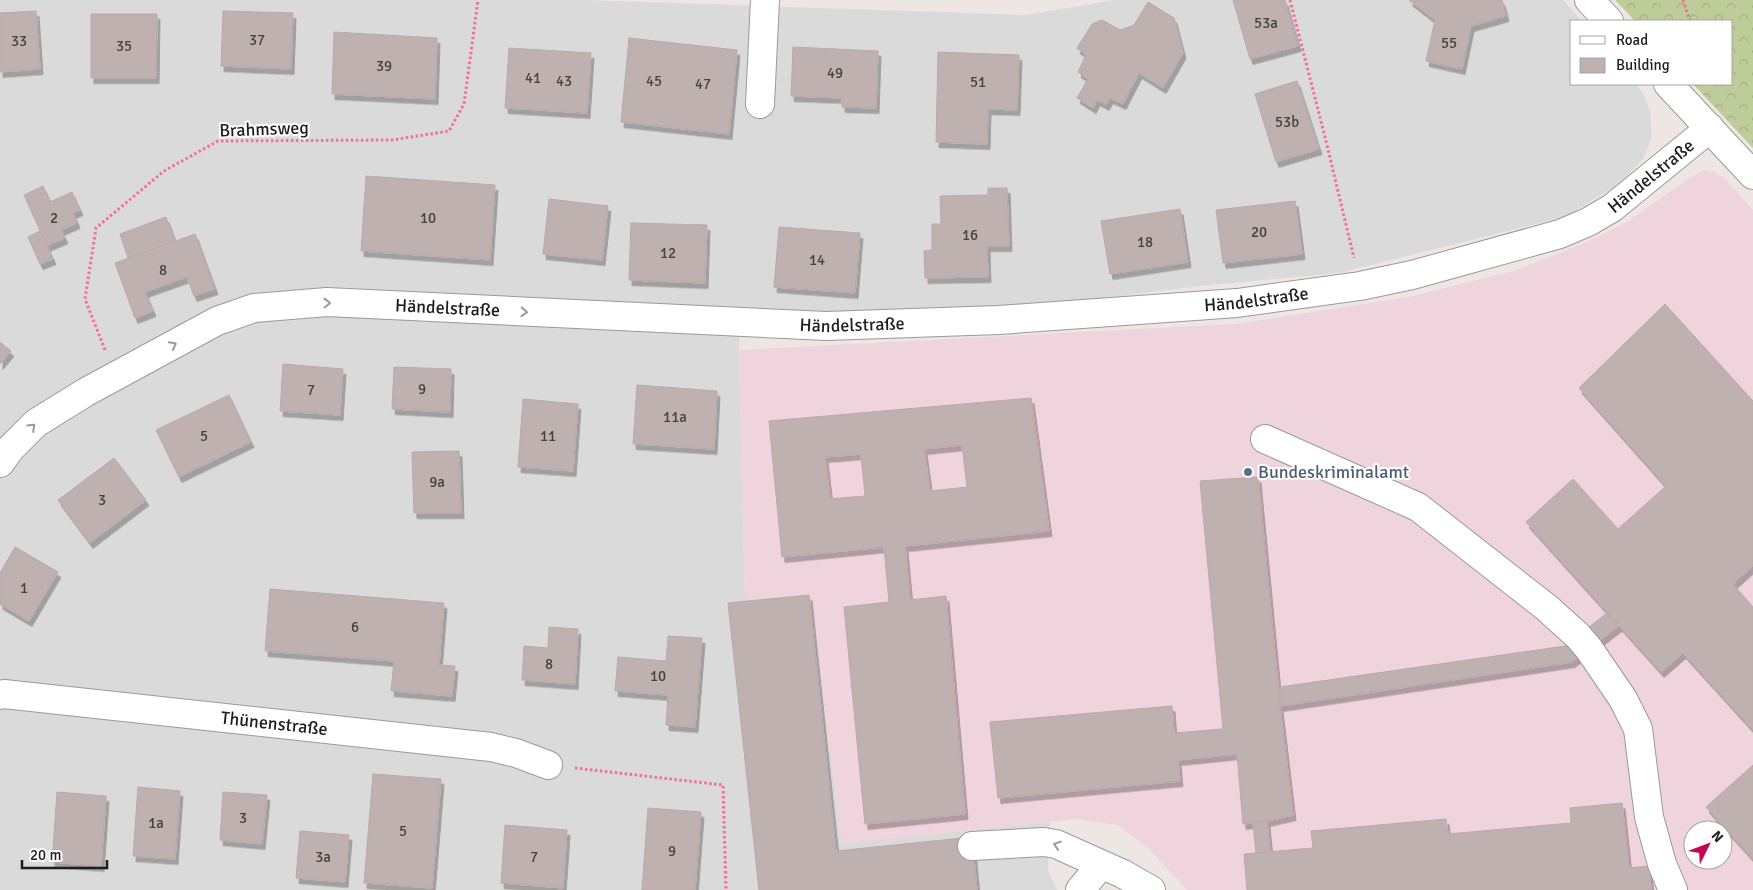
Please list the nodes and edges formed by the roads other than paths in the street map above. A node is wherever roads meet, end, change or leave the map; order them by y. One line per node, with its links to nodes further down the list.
1 (765, 0): 5 (street)
2 (1589, 0): 3 (street)
3 (1608, 20)
4 (1669, 85): 6 (street)
5 (760, 104)
6 (1710, 128): 7 (street); 9 (street, Händelstraße, one-way to 6)
7 (1753, 175)
8 (1264, 439): 16 (street)
9 (0, 463)
10 (0, 695): 11 (street, Thünenstraße)
11 (548, 765)
12 (972, 846): 13 (street, one-way to 12)
13 (1101, 865): 14 (street); 15 (street)
14 (1080, 890)
15 (1151, 890)
16 (1673, 890)

